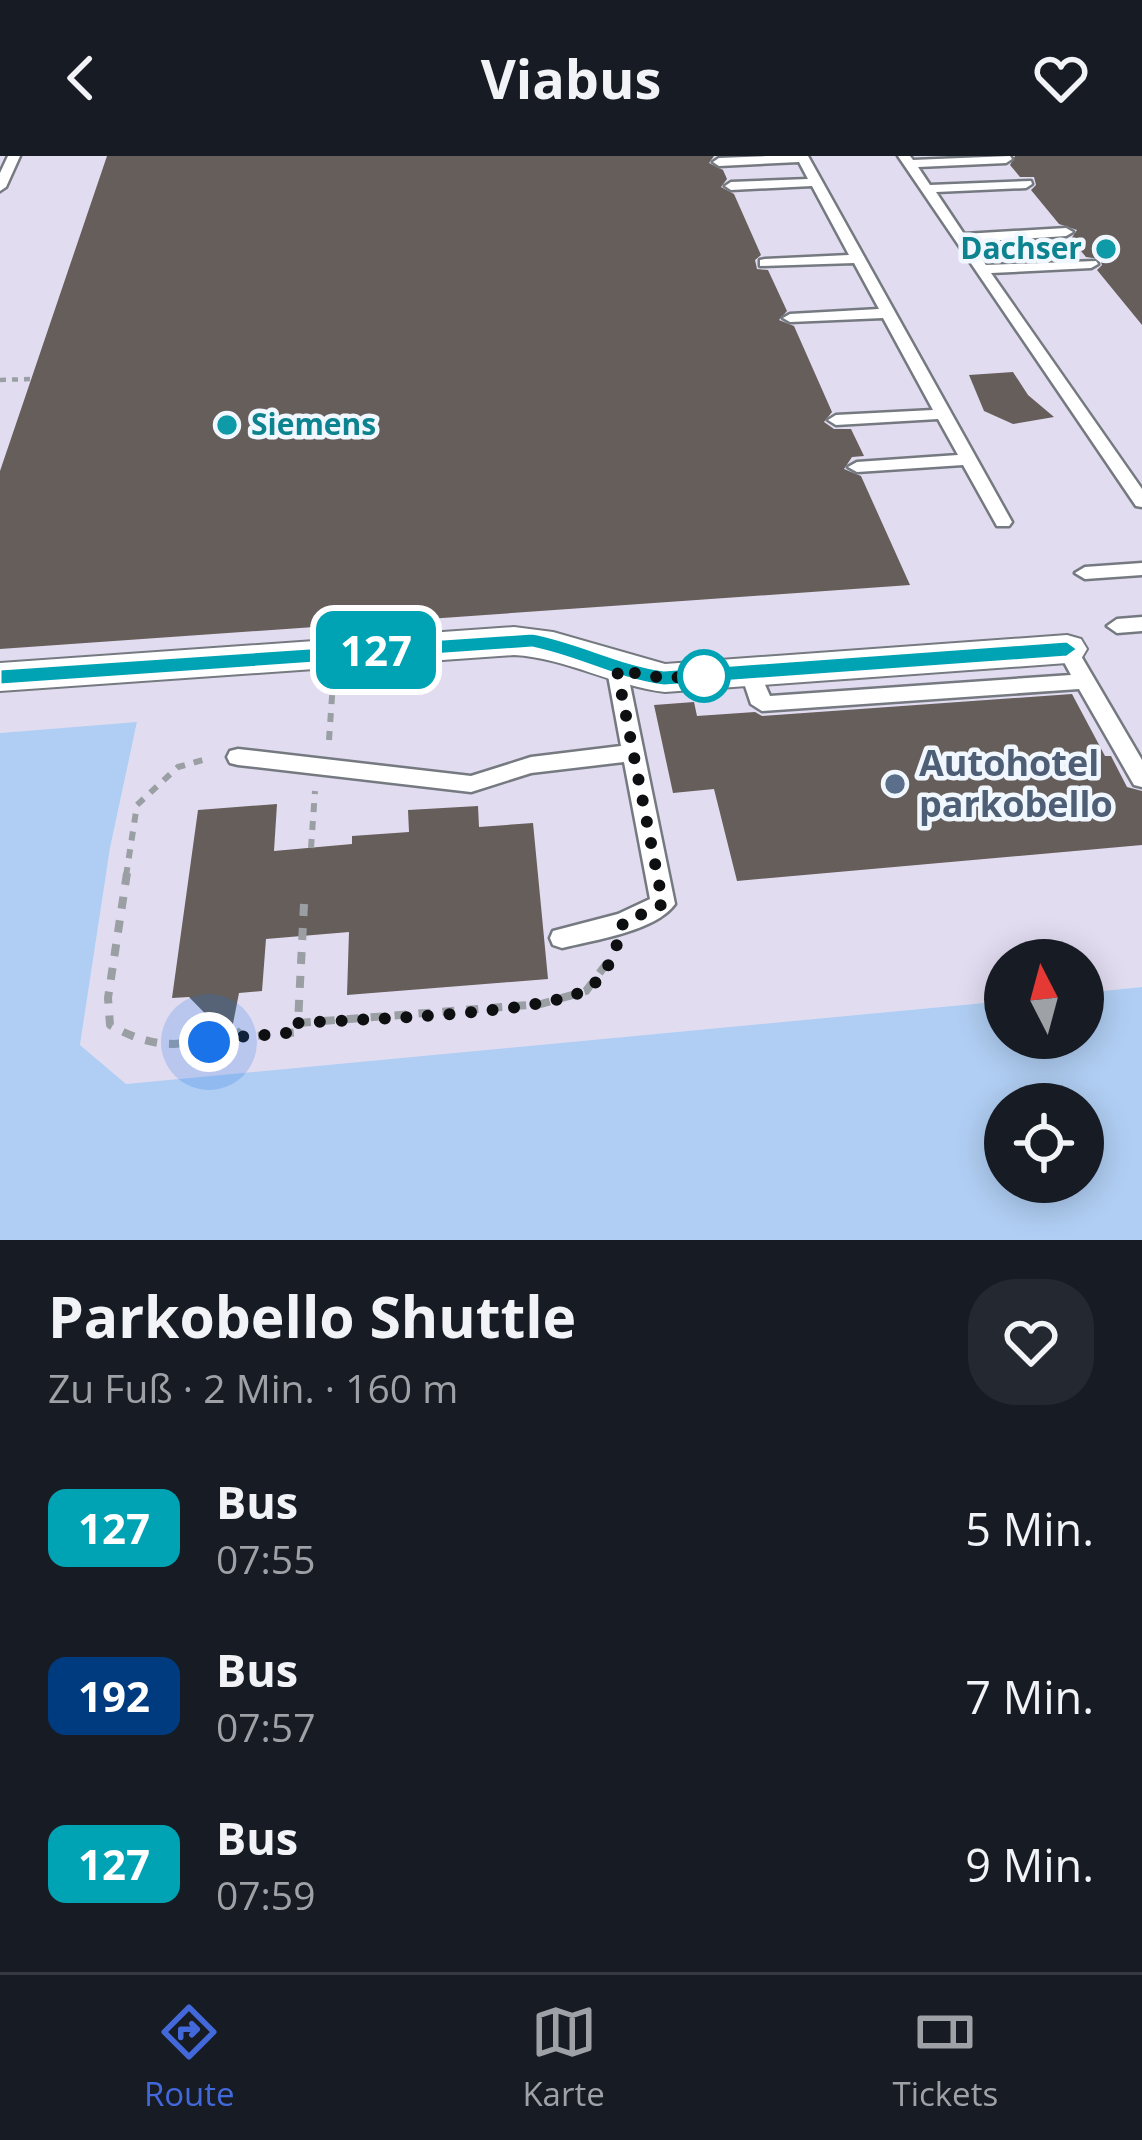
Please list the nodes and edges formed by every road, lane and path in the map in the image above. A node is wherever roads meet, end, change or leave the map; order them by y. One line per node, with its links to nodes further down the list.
1 (14, 156): 9 (lane)
2 (803, 157): 5 (lane); 6 (lane)
3 (1006, 159): 4 (lane)
4 (906, 160): 10 (lane)
5 (719, 162)
6 (817, 182): 8 (lane); 13 (lane)
7 (1026, 184): 10 (lane)
8 (730, 186)
9 (0, 187)
10 (927, 189): 12 (lane)
11 (1066, 232): 12 (lane)
12 (960, 238): 16 (lane)
13 (859, 259): 14 (lane); 17 (lane)
14 (765, 263)
15 (1091, 264): 16 (lane)
16 (981, 269): 25 (lane)
17 (888, 313): 18 (lane); 21 (lane)
18 (790, 318)
19 (31, 379): 20 (path)
20 (0, 380)
21 (943, 413): 22 (lane); 23 (lane)
22 (836, 420)
23 (968, 460): 24 (lane); 26 (lane)
24 (857, 466)
25 (1139, 493)
26 (1003, 522)
27 (1142, 569): 28 (lane)
28 (1085, 573)
29 (1142, 624): 30 (lane)
30 (1117, 626)
31 (1076, 665): 32 (street); 36 (lane)
32 (617, 670): 33 (street); 34 (lane)
33 (0, 677)
34 (633, 753): 35 (lane); 38 (lane)
35 (238, 757): 40 (path)
36 (1142, 779)
37 (304, 904): 40 (path)
38 (623, 923): 39 (lane); 40 (path)
39 (562, 938)
40 (298, 1023)

